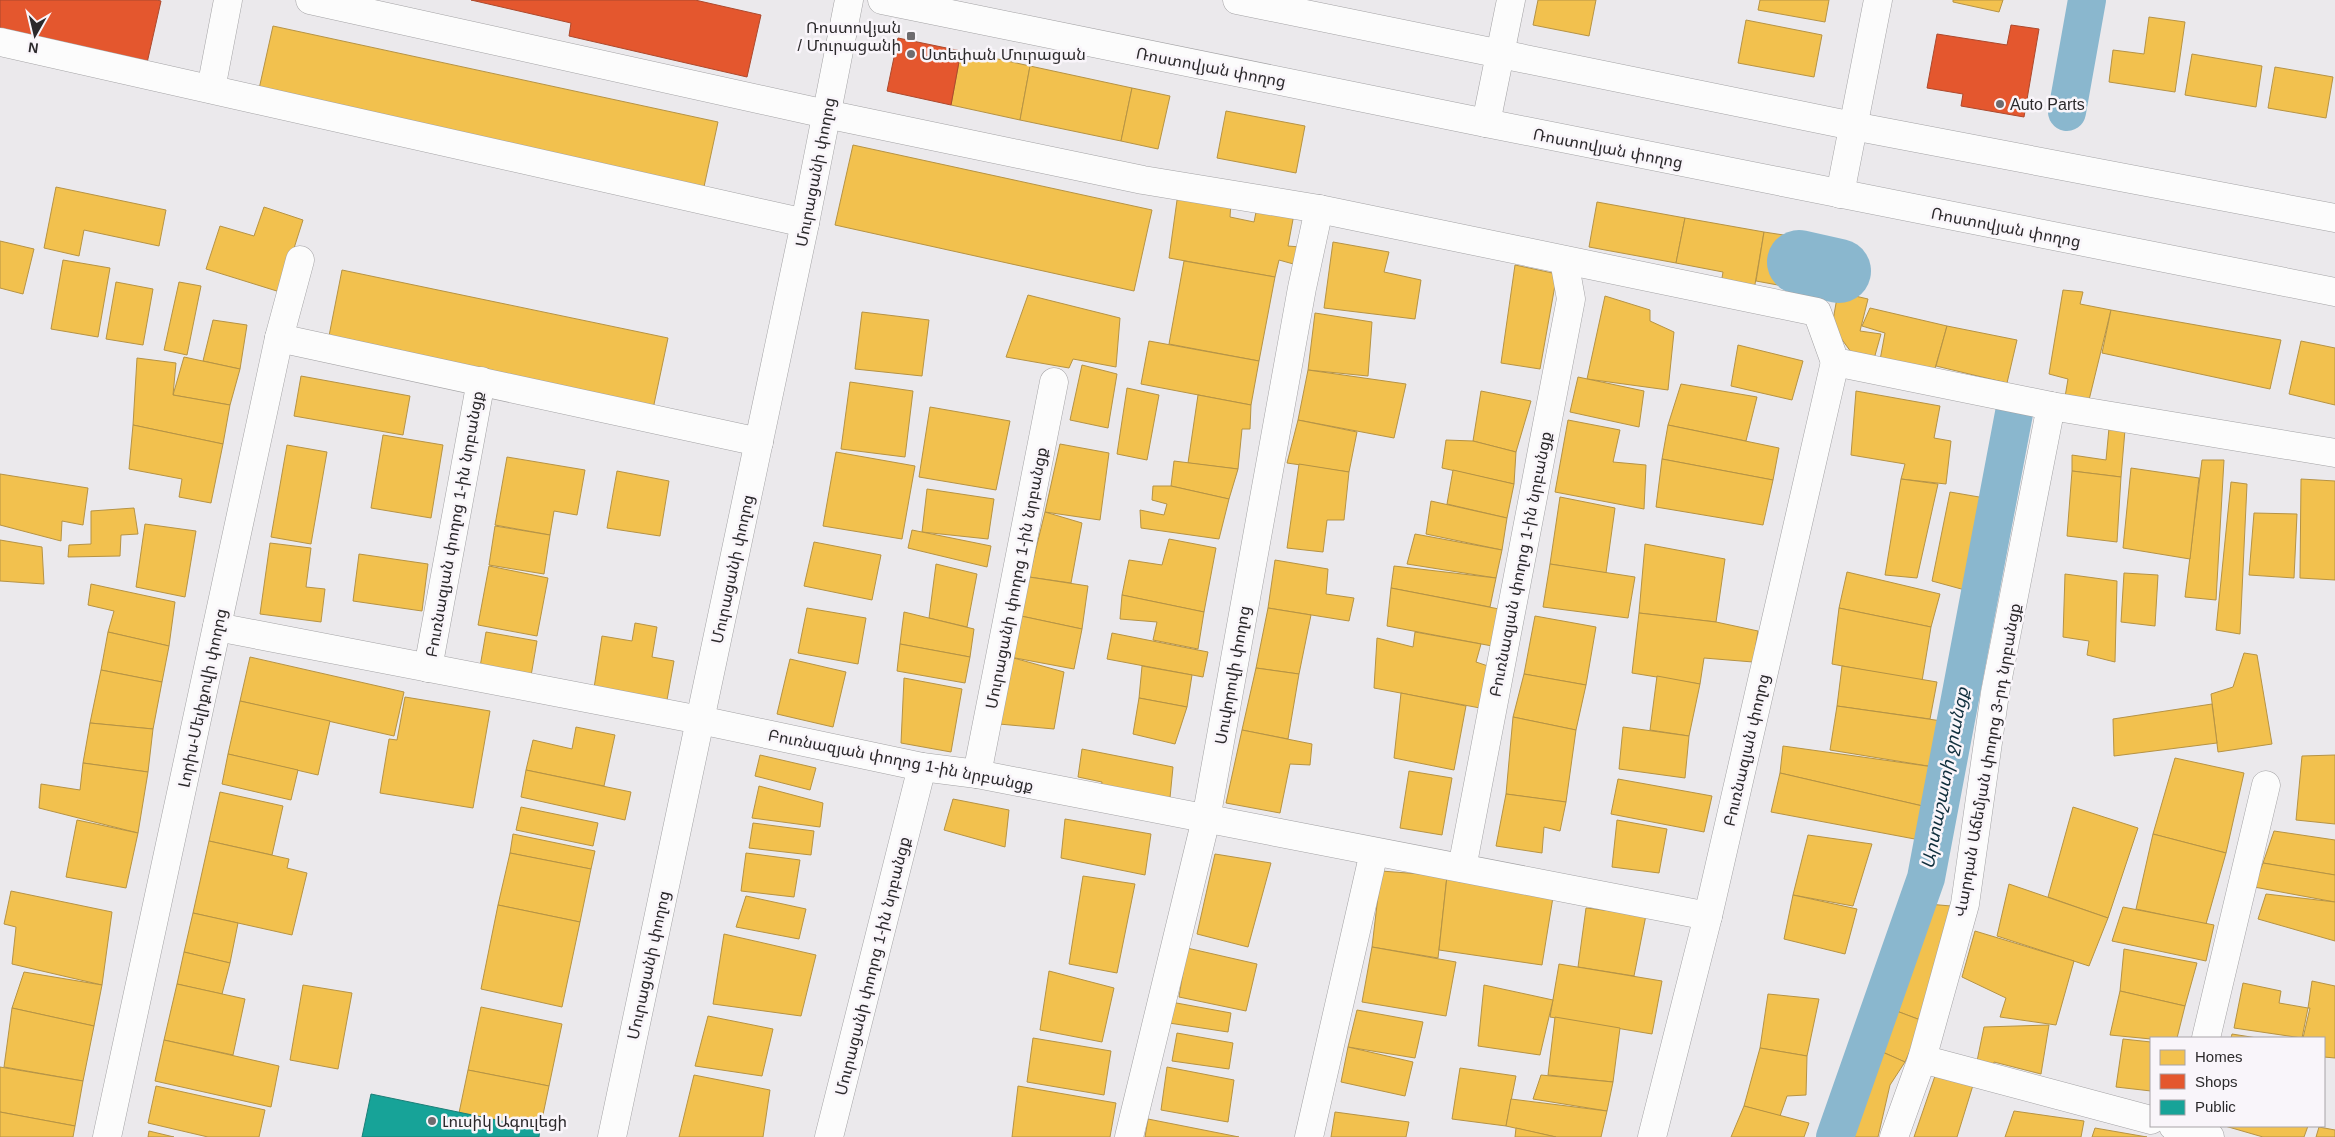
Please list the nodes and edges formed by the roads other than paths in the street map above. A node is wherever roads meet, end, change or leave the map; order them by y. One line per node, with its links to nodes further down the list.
1 (228, 0): 10 (street)
2 (310, 0): 11 (street)
3 (849, 0): 11 (street, Մուրացանի փողոց)
4 (882, 0): 12 (street, Ռոստովյան փողոց)
5 (1237, 0): 9 (street)
6 (1511, 0): 9 (street)
7 (1878, 0): 13 (street)
8 (0, 42): 10 (street)
9 (1499, 54): 12 (street); 13 (street)
10 (211, 90): 17 (street)
11 (826, 114): 15 (street); 17 (street, Մուրացանի փողոց)
12 (1486, 123): 14 (street, Ռոստովյան փողոց)
13 (1854, 126): 14 (street); 16 (street)
14 (1840, 194): 20 (street, Ռոստովյան փողոց)
15 (1319, 209): 19 (street); 34 (street, Սուվորովի փողոց)
16 (2335, 218)
17 (806, 223): 26 (street, Մուրացանի փողոց)
18 (300, 260): 21 (street, Լորիս-Մելիքովի փողոց)
19 (1564, 260): 22 (street); 36 (street, Բուռնազյան փողոց 1-ին նրբանցք)
20 (2335, 292)
21 (279, 338): 23 (street); 28 (street, Լորիս-Մելիքովի փողոց)
22 (1835, 362): 25 (street); 37 (street, Բուռնազյան փողոց)
23 (481, 381): 26 (street); 29 (street, Բուռնազյան փողոց 1-ին նրբանցք)
24 (1054, 382): 32 (street, Մուրացանի փողոց 1-ին նրբանցք)
25 (2051, 406): 27 (street); 39 (street, Վարդան Աճեմյան փողոց 3-րդ նրբանցք)
26 (759, 442): 30 (street, Մուրացանի փողոց)
27 (2335, 453)
28 (217, 627): 29 (street, Բուռնազյան փողոց 1-ին նրբանցք); 42 (street, Լորիս-Մելիքովի փողոց)
29 (428, 668): 30 (street, Բուռնազյան փողոց 1-ին նրբանցք)
30 (700, 720): 31 (street, Բուռնազյան փողոց 1-ին նրբանցք); 43 (street, Մուրացանի փողոց)
31 (922, 767): 32 (street, Բուռնազյան փողոց 1-ին նրբանցք); 44 (street, Մուրացանի փողոց 1-ին նրբանցք)
32 (977, 774): 34 (street, Բուռնազյան փողոց 1-ին նրբանցք)
33 (2266, 785): 38 (street)
34 (1206, 819): 35 (street, Բուռնազյան փողոց 1-ին նրբանցք); 45 (street, Սուվորովի փողոց)
35 (1374, 852): 36 (street, Բուռնազյան փողոց 1-ին նրբանցք); 46 (street)
36 (1462, 868): 37 (street, Բուռնազյան փողոց 1-ին նրբանցք)
37 (1708, 916): 47 (street, Բուռնազյան փողոց)
38 (2206, 1037)
39 (1922, 1059): 40 (street); 48 (street, Վարդան Աճեմյան փողոց 3-րդ նրբանցք)
40 (2150, 1120)
41 (2181, 1129): 49 (street)
42 (107, 1137)
43 (612, 1137)
44 (829, 1137)
45 (1129, 1137)
46 (1309, 1137)
47 (1652, 1137)
48 (1894, 1137)
49 (2210, 1137)

